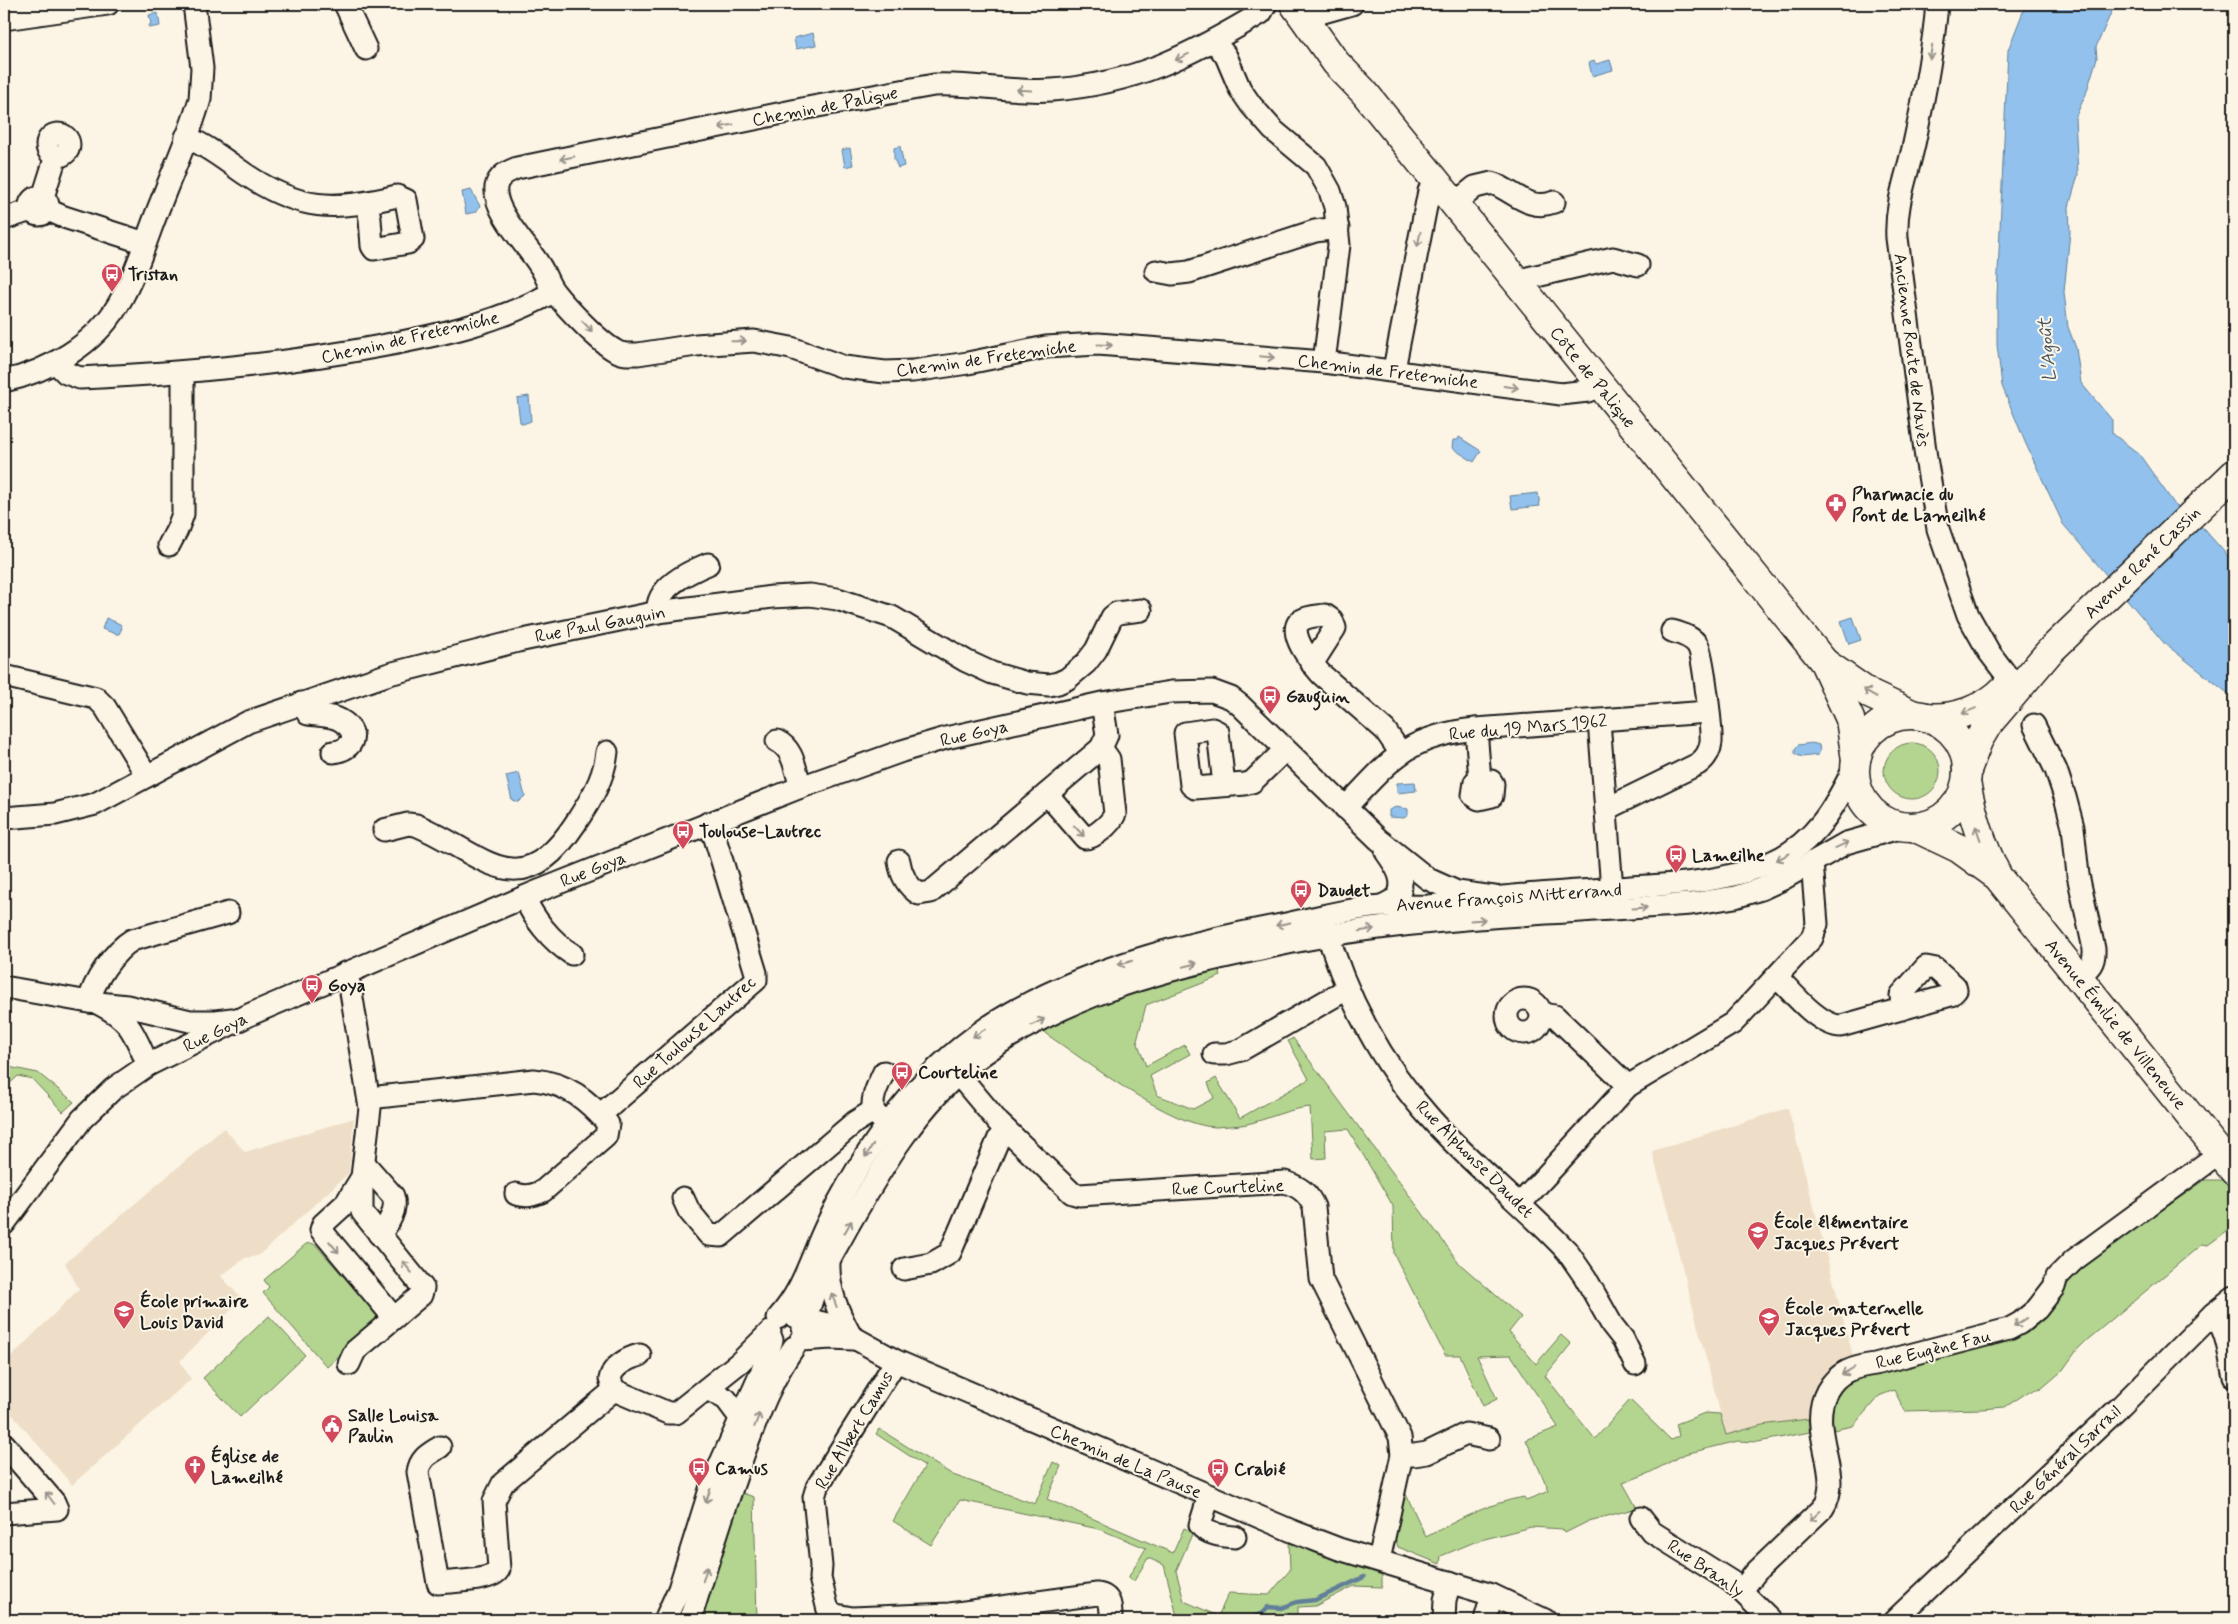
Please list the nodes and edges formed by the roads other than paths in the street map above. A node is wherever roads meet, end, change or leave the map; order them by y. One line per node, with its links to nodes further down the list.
1 (108, 4): 9 (street)
2 (194, 4): 13 (street)
3 (345, 4): 11 (street)
4 (1266, 4): 10 (street, Chemin de Palique)
5 (1294, 4): 12 (main road)
6 (1352, 4): 8 (street)
7 (1937, 4): 42 (street, Ancienne Route de Navès, one-way to 42)
8 (1318, 8): 12 (main road)
9 (4, 19)
10 (1214, 41): 20 (street); 25 (street, Chemin de Palique, one-way to 25)
11 (366, 49)
12 (1364, 92): 15 (main road, Côte de Palique)
13 (186, 137): 17 (street); 21 (street)
14 (56, 156): 18 (street)
15 (1440, 193): 16 (street); 24 (main road, Côte de Palique); 28 (street, one-way to 28)
16 (1554, 202)
17 (367, 203)
18 (40, 205): 19 (street); 21 (street)
19 (4, 220)
20 (1338, 228): 23 (street); 27 (street)
21 (145, 243): 26 (street)
22 (1638, 265): 24 (street)
23 (1156, 271)
24 (1520, 285): 31 (main road, Côte de Palique)
25 (553, 292): 27 (street, Chemin de Fretemiche, one-way to 27); 29 (street, Chemin de Fretemiche)
26 (55, 362): 29 (street, Chemin de Fretemiche); 30 (street)
27 (1324, 362): 28 (street, Chemin de Fretemiche)
28 (1400, 372): 31 (street, Chemin de Fretemiche, one-way to 31)
29 (183, 373): 33 (street)
30 (4, 381)
31 (1593, 387): 39 (main road, Côte de Palique)
32 (2233, 474): 38 (main road, Avenue René Cassin)
33 (169, 545)
34 (708, 564): 36 (street)
35 (1141, 610): 43 (street)
36 (658, 612): 43 (street, Rue Paul Gauguin); 44 (street, Rue Paul Gauguin)
37 (1672, 631): 47 (street)
38 (2050, 652): 42 (main road, Avenue René Cassin); 60 (main road, Avenue René Cassin)
39 (1824, 662): 48 (main road, Côte de Palique, one-way to 39); 58 (main road, Côte de Palique)
40 (1312, 664): 57 (street)
41 (4, 676): 59 (street)
42 (2011, 681): 48 (main road, Avenue René Cassin, one-way to 48)
43 (1058, 683): 46 (street)
44 (301, 703): 55 (street); 59 (street, Rue Paul Gauguin)
45 (1102, 703): 46 (street, Rue Goya); 53 (street); 54 (street, Rue Goya)
46 (1064, 711): 62 (street, Rue Goya)
47 (1708, 712): 49 (street, Rue du 19 Mars 1962); 66 (street)
48 (1919, 716): 58 (main road); 60 (main road)
49 (1599, 721): 51 (street, Rue du 19 Mars 1962); 66 (street)
50 (2034, 725): 86 (street)
51 (1476, 729): 57 (street, Rue du 19 Mars 1962); 63 (street)
52 (777, 742): 62 (street)
53 (1101, 748): 64 (street); 64 (street, one-way to 53)
54 (1285, 750): 61 (street); 65 (street, Rue Goya)
55 (333, 752)
56 (607, 752): 74 (street, Rue Goya)
57 (1400, 752): 65 (street, Rue du 19 Mars 1962)
58 (1856, 763): 69 (main road); 77 (street, Avenue François Mitterrand, one-way to 77)
59 (147, 776): 67 (street, Rue Paul Gauguin)
60 (1967, 776): 69 (main road); 75 (main road, Avenue Émilie de Villeneuve, one-way to 60)
61 (1224, 785)
62 (801, 787): 68 (street, Rue Goya)
63 (1470, 792)
64 (1047, 794): 72 (street)
65 (1345, 808): 71 (street, Rue Goya)
66 (1606, 809): 77 (street)
67 (4, 818)
68 (708, 823): 78 (street, Rue Goya); 102 (street, Rue Toulouse Lautrec)
69 (1909, 827): 73 (street, Avenue François Mitterrand, one-way to 69); 75 (main road, Avenue Émilie de Villeneuve)
70 (384, 830): 74 (street)
71 (1378, 839): 76 (street, Rue Goya); 80 (street, Rue Goya)
72 (899, 861)
73 (1812, 862): 80 (street, Avenue François Mitterrand, one-way to 73); 85 (street)
74 (529, 868): 78 (street)
75 (1998, 877): 86 (main road, Avenue Émilie de Villeneuve)
76 (1428, 879): 79 (street, Rue Goya); 80 (street)
77 (1612, 889): 79 (street, Avenue François Mitterrand)
78 (530, 894): 83 (street); 84 (street, Rue Goya)
79 (1494, 897): 80 (street, Avenue François Mitterrand)
80 (1414, 912): 82 (street, Avenue François Mitterrand, one-way to 80); 82 (street, Avenue François Mitterrand)
81 (228, 913): 89 (street)
82 (1325, 926): 88 (street, Rue Alphonse Daudet); 99 (street, Avenue François Mitterrand, one-way to 82); 103 (street, Avenue François Mitterrand, one-way to 103)
83 (572, 954)
84 (345, 973): 91 (street, Rue Goya); 101 (street)
85 (1777, 977): 90 (street); 100 (street)
86 (2078, 978): 105 (main road, Avenue Émilie de Villeneuve)
87 (4, 987): 89 (street)
88 (1347, 989): 96 (street); 109 (street, Rue Alphonse Daudet)
89 (94, 1003): 93 (street); 95 (street)
90 (1902, 1009)
91 (252, 1014): 93 (street); 94 (street, Rue Goya)
92 (1541, 1014): 100 (street)
93 (182, 1018): 94 (street); 95 (street)
94 (196, 1041): 97 (street, Rue Goya)
95 (138, 1042): 97 (street)
96 (1214, 1054)
97 (148, 1065): 110 (street, Rue Goya)
98 (884, 1072): 103 (street)
99 (958, 1074): 104 (street, Rue Courteline); 112 (street, Avenue François Mitterrand, one-way to 99)
100 (1628, 1086): 109 (street)
101 (369, 1098): 102 (street); 106 (street)
102 (600, 1115): 107 (street)
103 (881, 1119): 108 (street); 117 (street, Avenue François Mitterrand, one-way to 117)
104 (1006, 1130): 113 (street); 130 (street, Rue Courteline)
105 (2227, 1162): 137 (street, Rue Eugène Fau, one-way to 137)
106 (363, 1170): 111 (street); 111 (street); 116 (street, one-way to 116)
107 (516, 1194)
108 (682, 1198)
109 (1520, 1204): 122 (street, Rue Alphonse Daudet)
110 (4, 1224)
111 (379, 1234): 116 (street, one-way to 111)
112 (830, 1259): 117 (street, Avenue François Mitterrand); 118 (street, one-way to 112)
113 (904, 1269)
114 (2234, 1297): 115 (street, Rue Général Sarrail)
115 (2213, 1314): 123 (street); 146 (street, Rue Général Sarrail)
116 (394, 1318): 121 (street)
117 (787, 1334): 118 (street, Chemin de La Pause); 124 (street); 126 (street, Avenue François Mitterrand); 140 (street, Avenue François Mitterrand, one-way to 117)
118 (853, 1339): 120 (street, Chemin de La Pause)
119 (640, 1355): 125 (street)
120 (896, 1361): 131 (street, Chemin de La Pause); 141 (street, Rue Albert Camus)
121 (349, 1364)
122 (1635, 1364)
123 (2234, 1377)
124 (707, 1389): 125 (street); 126 (street)
125 (614, 1390): 129 (street)
126 (741, 1419): 139 (street, Avenue François Mitterrand, one-way to 139)
127 (1489, 1439): 130 (street)
128 (4, 1444): 132 (street, one-way to 128)
129 (440, 1447)
130 (1402, 1455): 135 (street, Rue Courteline)
131 (1209, 1496): 134 (street); 135 (street, Chemin de La Pause)
132 (4, 1513)
133 (1641, 1518): 137 (street, Rue Branly)
134 (1235, 1537)
135 (1379, 1560): 136 (street, Chemin de La Pause)
136 (1450, 1582): 138 (street, Chemin de La Pause); 142 (street)
137 (1742, 1590): 145 (street, Rue Branly)
138 (1492, 1595): 143 (street); 144 (street, Chemin de La Pause)
139 (665, 1620)
140 (690, 1620)
141 (1110, 1620)
142 (1444, 1620)
143 (1485, 1620)
144 (1545, 1620)
145 (1771, 1620)
146 (1895, 1620)

